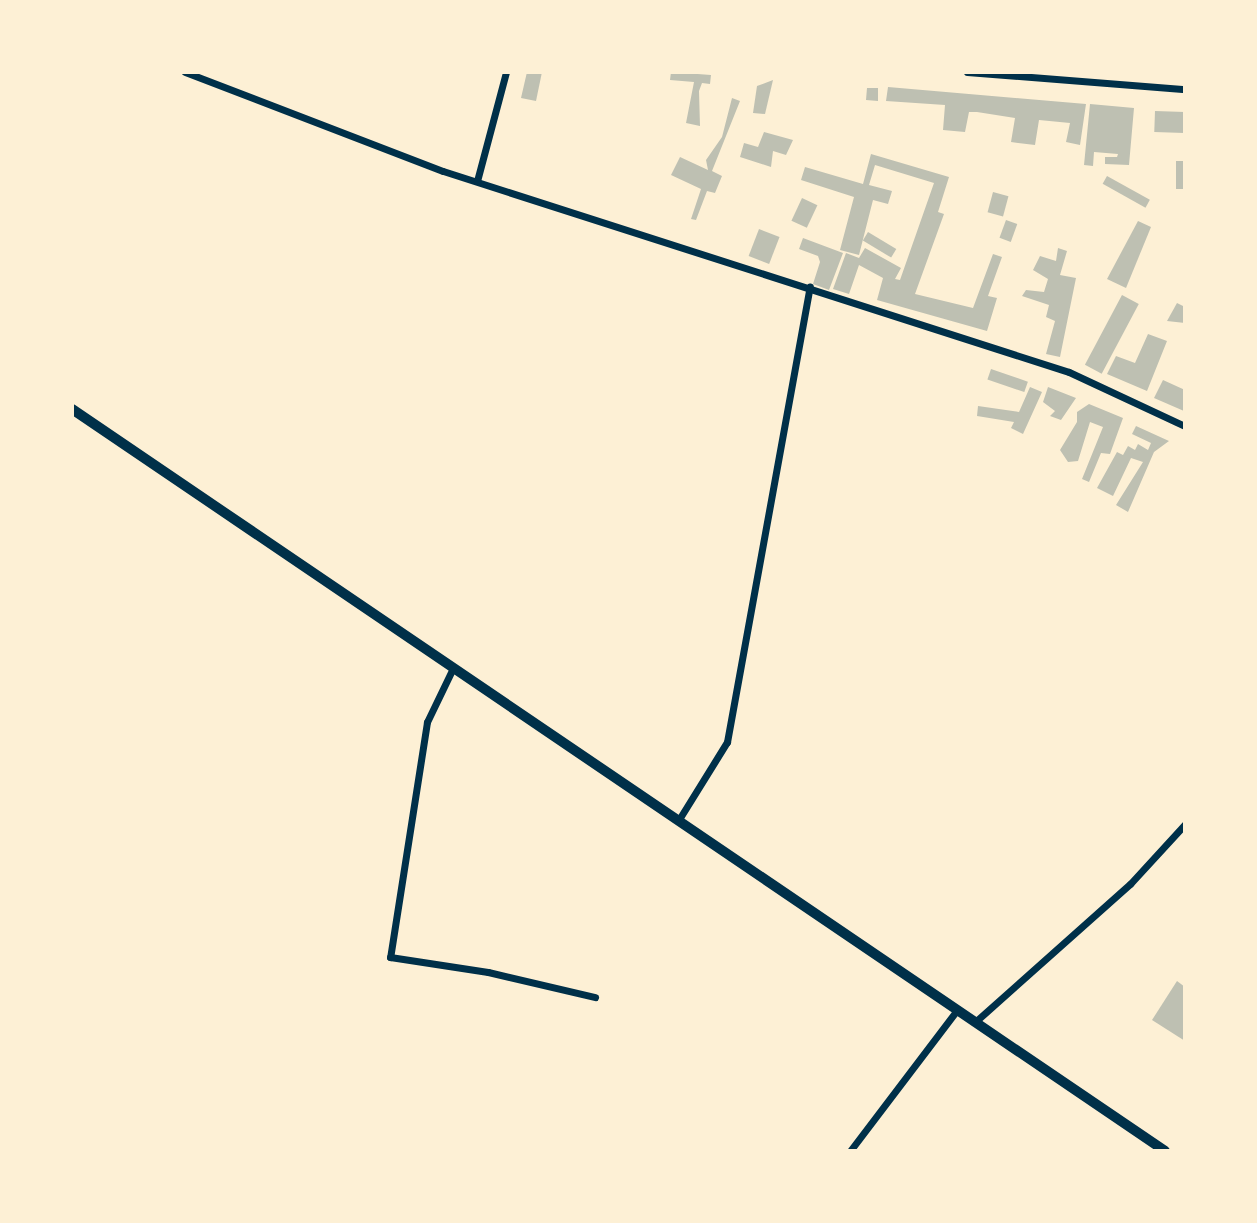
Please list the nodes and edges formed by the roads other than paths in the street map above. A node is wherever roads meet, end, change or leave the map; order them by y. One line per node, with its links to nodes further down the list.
1 (185, 72): 7 (street)
2 (506, 72): 7 (street)
3 (967, 72): 5 (street)
4 (1097, 72): 5 (street)
5 (1096, 81): 6 (street)
6 (1185, 89)
7 (477, 181): 8 (street)
8 (810, 287): 10 (street); 12 (street)
9 (72, 409): 11 (main road)
10 (1185, 426)
11 (453, 668): 12 (main road); 14 (street)
12 (678, 821): 15 (main road)
13 (1185, 824): 16 (street)
14 (595, 997)
15 (957, 1010): 16 (main road); 17 (street)
16 (975, 1022): 18 (main road)
17 (850, 1151)
18 (1165, 1151)

